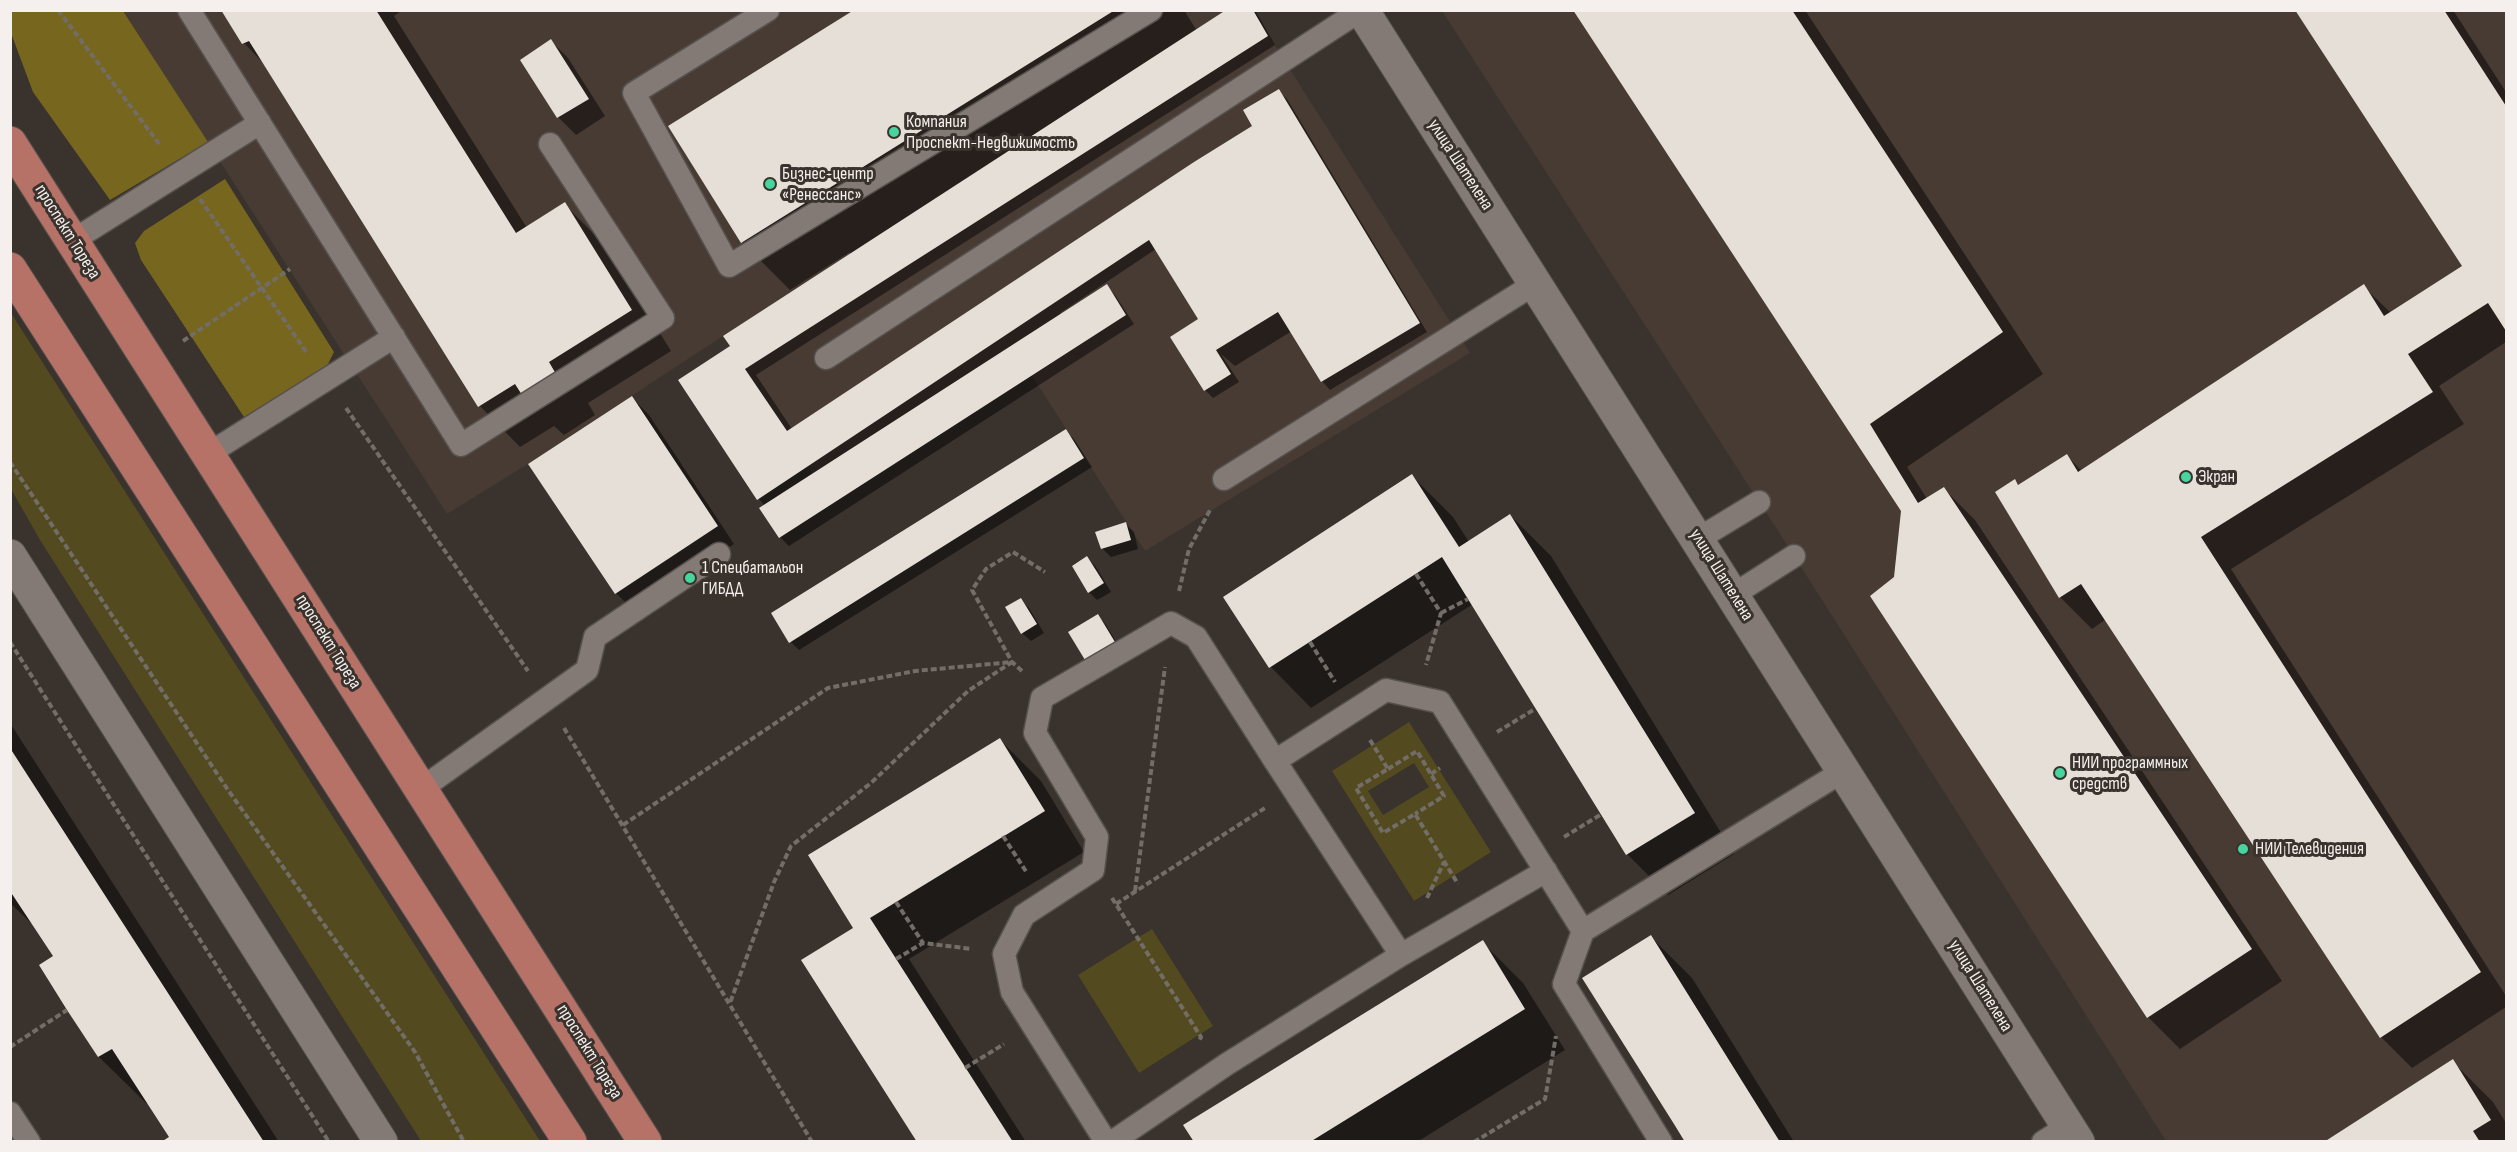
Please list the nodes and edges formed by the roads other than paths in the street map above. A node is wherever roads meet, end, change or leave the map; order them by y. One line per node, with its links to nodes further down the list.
1 (189, 10): 5 (lane)
2 (768, 10): 3 (lane)
3 (1151, 10)
4 (1362, 10): 10 (street, улица Шателена); 12 (lane)
5 (260, 123): 8 (lane); 11 (lane)
6 (10, 143): 8 (main road, проспект Тореза)
7 (550, 144): 11 (lane)
8 (72, 241): 13 (main road, проспект Тореза)
9 (10, 269): 31 (main road)
10 (1536, 283): 14 (lane); 16 (street, улица Шателена)
11 (394, 337): 13 (lane)
12 (826, 358)
13 (208, 454): 23 (main road, проспект Тореза)
14 (1224, 479)
15 (1759, 502): 16 (lane)
16 (1698, 539): 20 (street, улица Шателена)
17 (718, 554): 23 (lane)
18 (10, 556): 30 (street)
19 (1794, 556): 20 (lane)
20 (1733, 595): 22 (street, улица Шателена)
21 (1275, 761): 24 (lane); 26 (lane); 33 (lane)
22 (1845, 770): 25 (lane); 28 (street, улица Шателена)
23 (421, 789): 32 (main road, проспект Тореза)
24 (1540, 863): 25 (lane); 26 (lane)
25 (1583, 931): 35 (lane)
26 (1401, 955): 34 (lane)
27 (10, 1113): 29 (lane)
28 (2063, 1136)
29 (29, 1142)
30 (381, 1142)
31 (570, 1142)
32 (645, 1142)
33 (1106, 1142)
34 (1112, 1142)
35 (1661, 1142)

